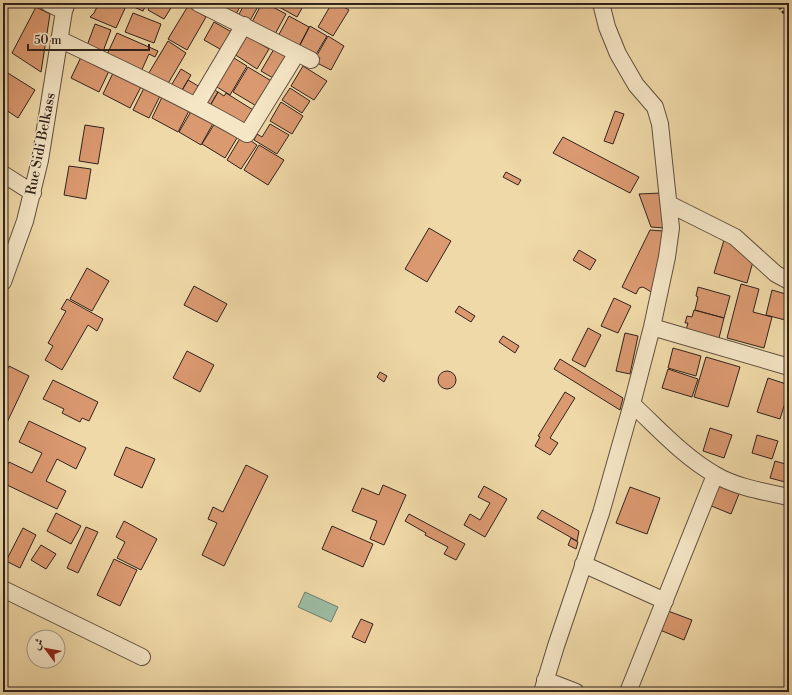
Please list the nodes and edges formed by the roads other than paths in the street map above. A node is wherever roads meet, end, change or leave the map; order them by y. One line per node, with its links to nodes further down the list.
1 (48, 3): 4 (street)
2 (198, 3): 5 (street)
3 (601, 3): 12 (street)
4 (65, 7): 6 (street, Rue Sidi Belkass)
5 (244, 26): 7 (street); 9 (street)
6 (60, 39): 9 (street); 11 (street, Rue Sidi Belkass)
7 (297, 53): 8 (street); 9 (street)
8 (311, 60)
9 (196, 106)
10 (3, 174): 11 (street)
11 (33, 193): 13 (street, Rue Sidi Belkass)
12 (669, 204): 14 (street); 15 (street)
13 (4, 278)
14 (789, 281)
15 (652, 327): 16 (street); 17 (street)
16 (789, 367)
17 (632, 404): 18 (street); 20 (street)
18 (715, 475): 19 (street); 22 (street)
19 (789, 497)
20 (583, 564): 22 (street); 24 (street)
21 (3, 589): 23 (street)
22 (665, 601): 26 (street)
23 (142, 657)
24 (543, 686): 25 (street)
25 (576, 692)
26 (628, 692)

